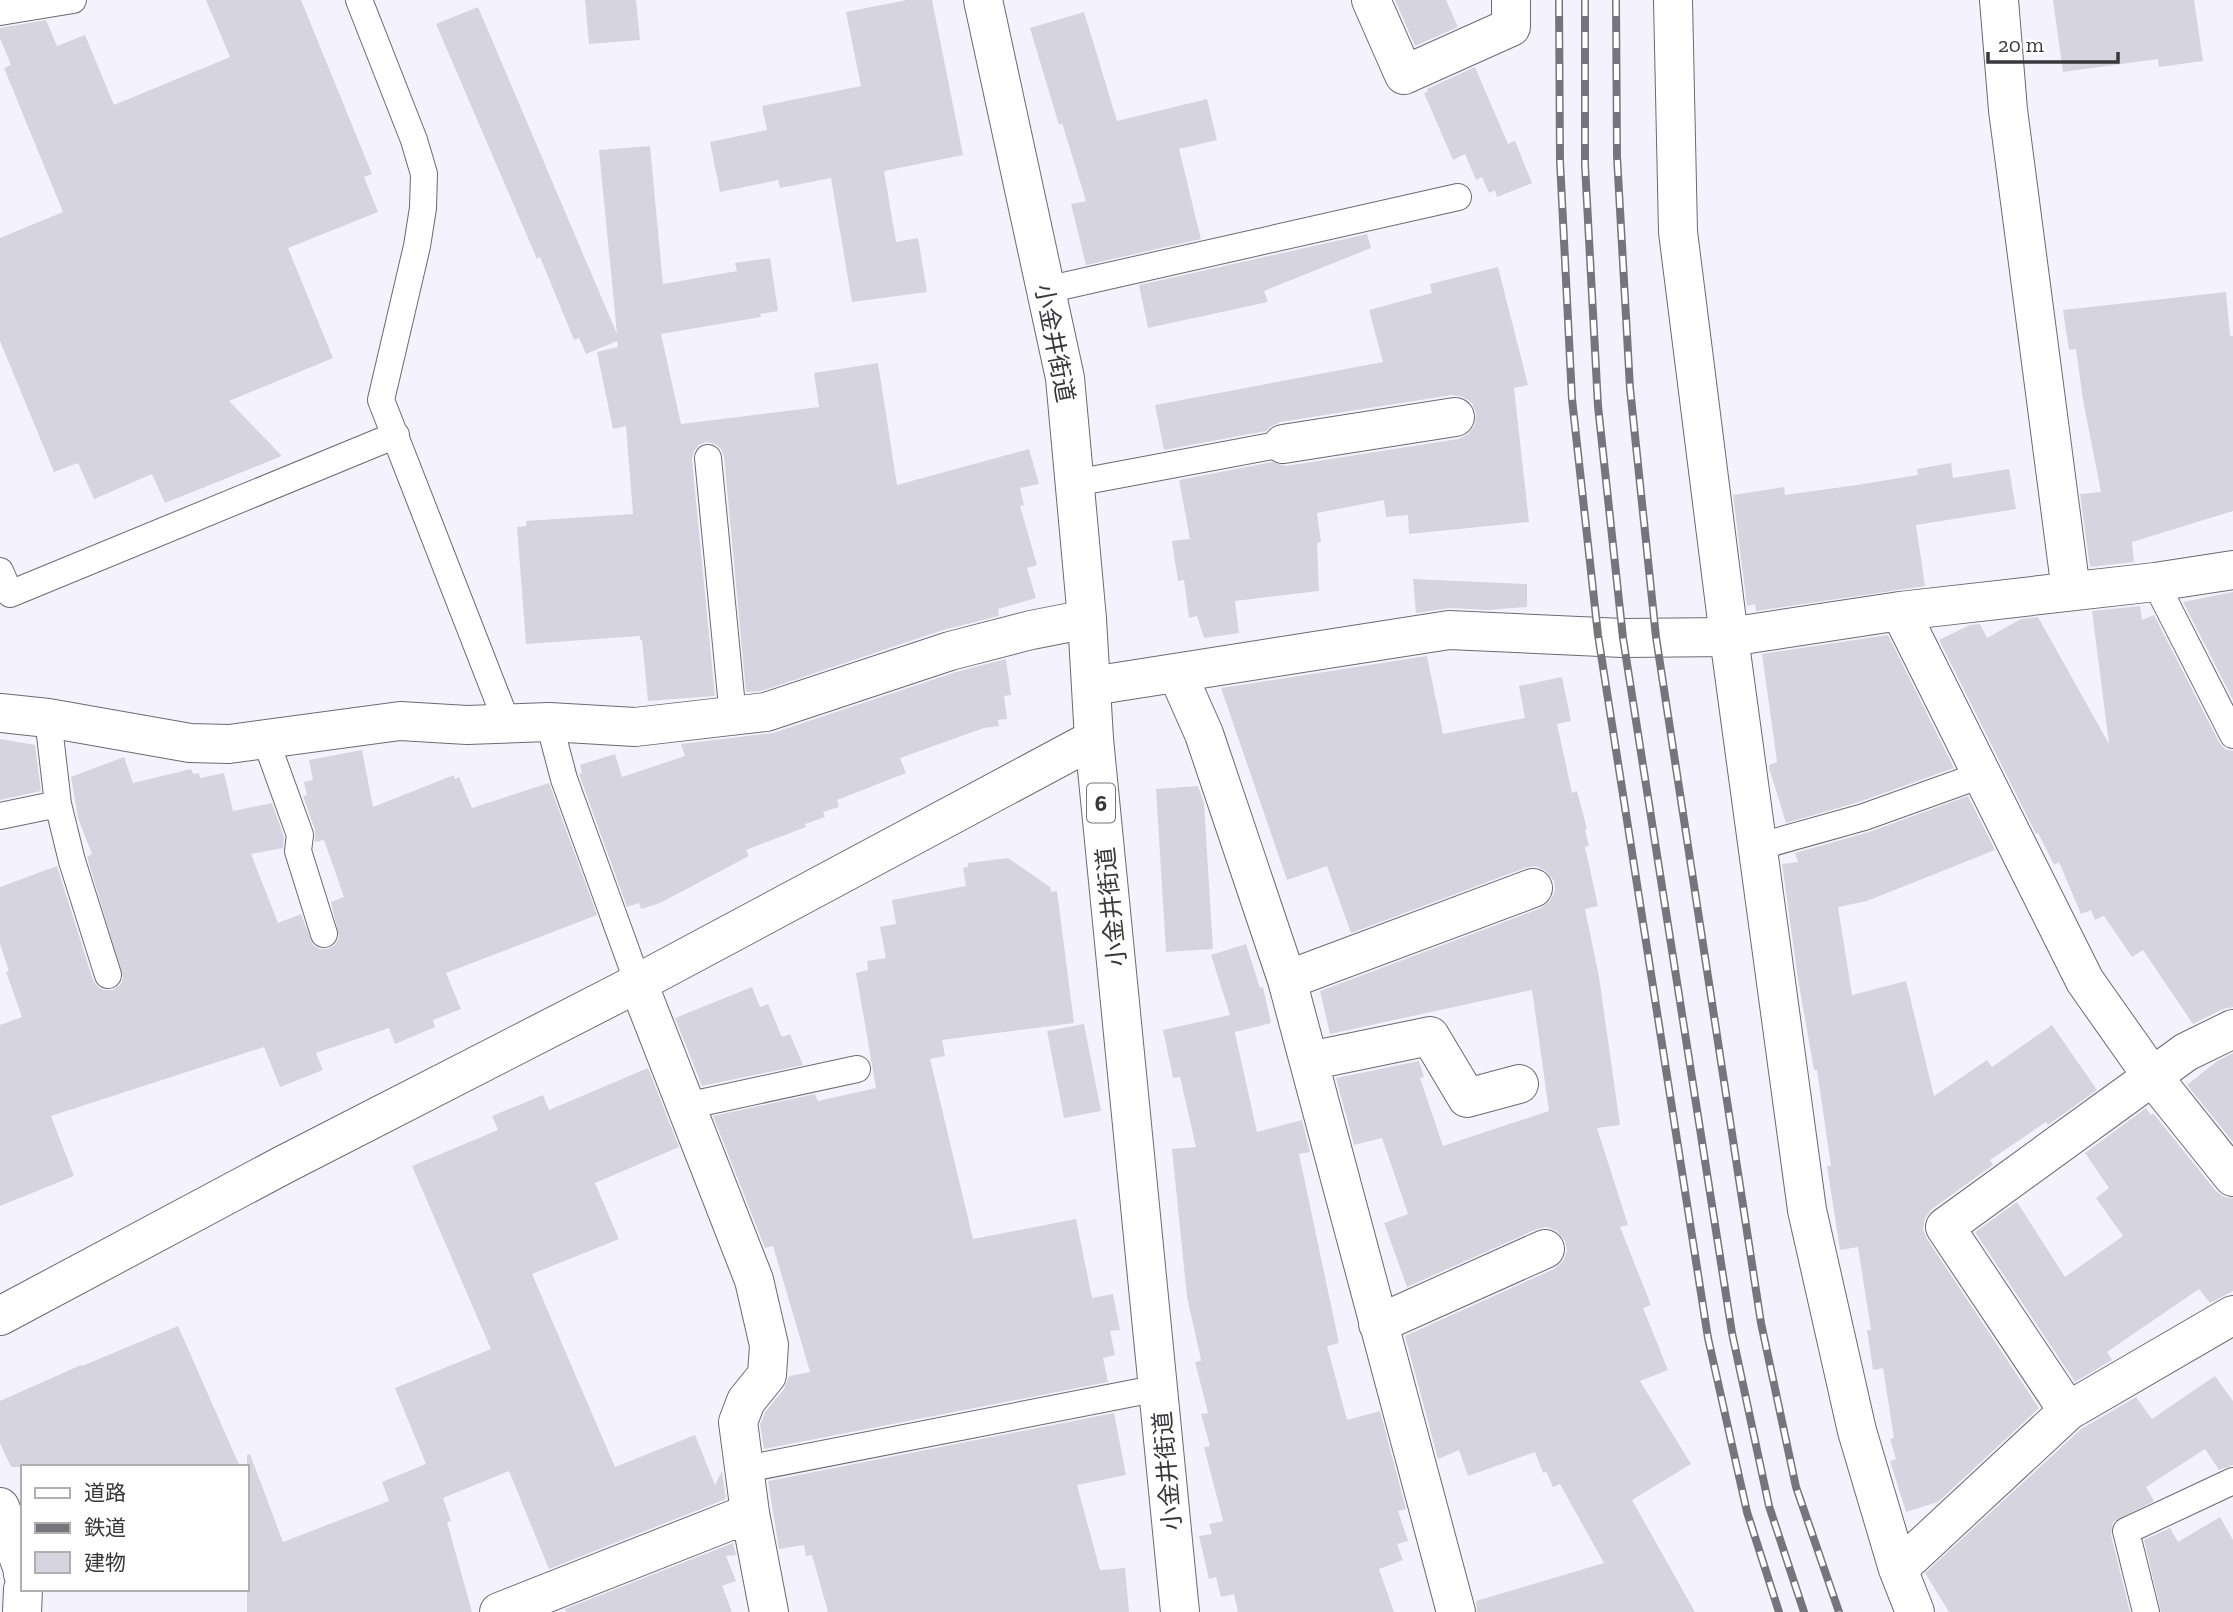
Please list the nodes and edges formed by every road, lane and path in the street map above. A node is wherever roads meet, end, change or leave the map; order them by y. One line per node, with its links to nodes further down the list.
1 (73, 0): 8 (lane)
2 (359, 0): 12 (lane)
3 (983, 0): 10 (street, 小金井街道 / 6)
4 (1371, 0): 5 (street)
5 (1511, 0)
6 (1673, 0): 22 (street)
7 (1999, 0): 19 (street)
8 (0, 12)
9 (1458, 197): 10 (lane)
10 (1046, 290): 15 (street, 小金井街道 / 6)
11 (1455, 417): 13 (street)
12 (396, 435): 18 (lane); 29 (lane)
13 (1283, 444): 15 (lane)
14 (708, 458): 26 (lane)
15 (1075, 483): 21 (street, 小金井街道 / 6)
16 (2233, 570): 17 (street)
17 (2155, 582): 19 (street); 30 (lane)
18 (3, 588)
19 (2071, 591): 20 (street)
20 (1900, 611): 22 (street); 33 (street)
21 (1087, 619): 24 (street, 小金井街道 / 6); 26 (street)
22 (1729, 637): 23 (street); 36 (street)
23 (1177, 673): 24 (street); 40 (street)
24 (1093, 686): 32 (street, 小金井街道 / 6)
25 (0, 713): 27 (street)
26 (733, 717): 28 (street)
27 (48, 718): 31 (street); 34 (lane)
28 (549, 722): 29 (street); 41 (lane)
29 (507, 723): 31 (street)
30 (2233, 736)
31 (265, 738): 38 (lane)
32 (1094, 739): 41 (street); 53 (street, 小金井街道 / 6)
33 (1981, 775): 36 (lane); 45 (street)
34 (58, 803): 35 (lane); 39 (lane)
35 (0, 816)
36 (1757, 848): 60 (street)
37 (1534, 888): 40 (street)
38 (324, 934)
39 (108, 975)
40 (1287, 980): 43 (street)
41 (638, 983): 47 (street); 51 (street)
42 (2233, 1029): 45 (street)
43 (1309, 1061): 46 (street); 52 (street)
44 (857, 1069): 47 (lane)
45 (2152, 1076): 48 (street); 54 (street)
46 (1519, 1084)
47 (686, 1106): 55 (street)
48 (2233, 1177)
49 (1545, 1249): 52 (street)
50 (2233, 1315): 54 (street)
51 (0, 1316)
52 (1378, 1324): 66 (street)
53 (1159, 1388): 55 (lane); 65 (street, 小金井街道 / 6)
54 (2068, 1411): 60 (street)
55 (746, 1469): 57 (street)
56 (2233, 1481): 68 (lane)
57 (750, 1513): 63 (street); 64 (street)
58 (3, 1525): 59 (street)
59 (21, 1569)
60 (1898, 1569): 67 (street)
61 (23, 1591): 62 (street)
62 (22, 1612)
63 (499, 1612)
64 (769, 1612)
65 (1180, 1612)
66 (1456, 1612)
67 (1915, 1612)
68 (2146, 1612)

